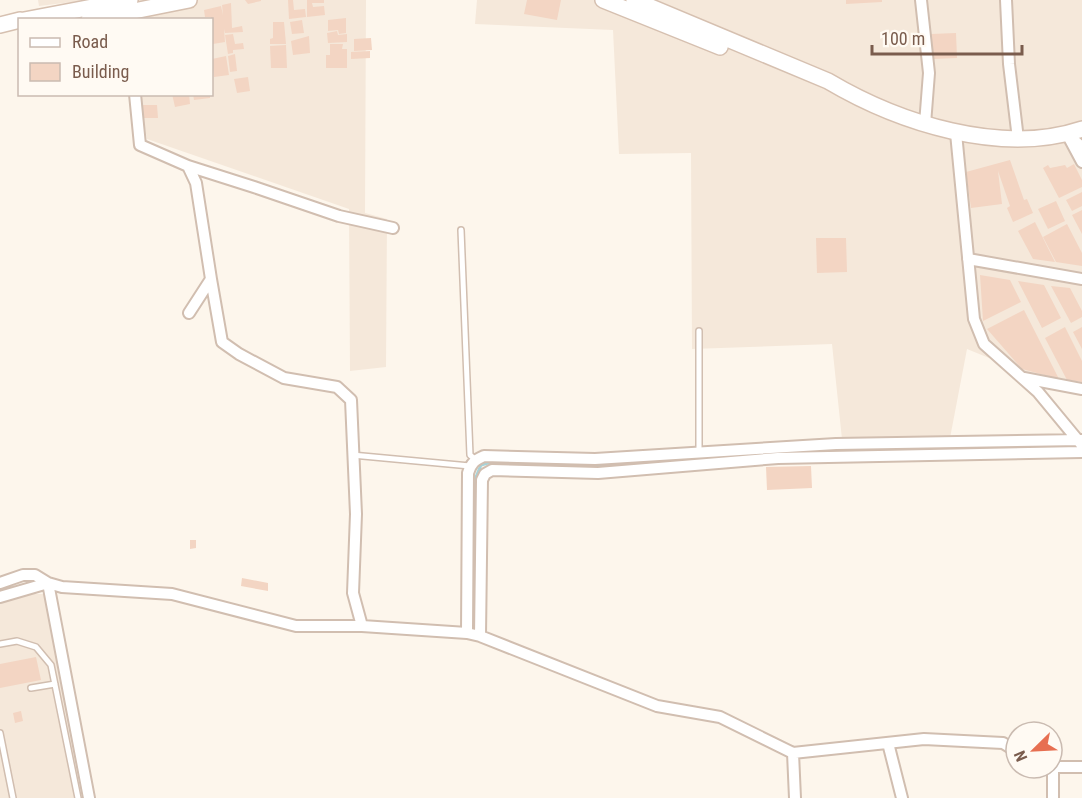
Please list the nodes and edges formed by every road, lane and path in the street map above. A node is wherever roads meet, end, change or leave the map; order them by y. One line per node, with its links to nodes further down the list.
1 (130, 0): 8 (main road)
2 (189, 0): 7 (main road)
3 (603, 0): 13 (main road)
4 (634, 0): 13 (main road)
5 (921, 0): 15 (street)
6 (1006, 0): 19 (street)
7 (123, 17)
8 (33, 18)
9 (18, 21): 10 (main road)
10 (0, 25)
11 (18, 31): 12 (main road)
12 (0, 35)
13 (852, 95): 15 (main road)
14 (135, 96): 22 (street)
15 (925, 124): 17 (main road)
16 (1082, 129): 18 (main road)
17 (956, 133): 19 (main road); 25 (street)
18 (1067, 134): 19 (main road); 20 (street); 21 (street)
19 (1018, 139)
20 (1082, 147)
21 (1082, 162)
22 (188, 166): 23 (street); 26 (street)
23 (393, 228)
24 (461, 230): 38 (lane)
25 (968, 259): 27 (street); 30 (street)
26 (211, 279): 28 (street); 36 (street)
27 (1082, 279)
28 (189, 313)
29 (699, 331): 34 (lane)
30 (1024, 378): 31 (street); 32 (street)
31 (1082, 389)
32 (1081, 442): 33 (street)
33 (778, 446): 34 (street); 37 (street)
34 (699, 452): 38 (street)
35 (1082, 452): 37 (street)
36 (352, 455): 38 (lane); 42 (street)
37 (778, 459): 44 (street)
38 (473, 463): 43 (street)
39 (0, 583): 40 (street)
40 (48, 583): 41 (street); 42 (street); 57 (street)
41 (0, 597)
42 (362, 626): 43 (street)
43 (467, 633): 44 (street)
44 (480, 636): 51 (street)
45 (0, 644): 46 (lane)
46 (55, 684): 47 (lane); 56 (lane)
47 (31, 688)
48 (0, 733): 55 (lane)
49 (888, 743): 50 (street); 51 (street); 59 (street)
50 (1004, 744)
51 (793, 753): 58 (street)
52 (1064, 767): 53 (street)
53 (1082, 767)
54 (1052, 780): 60 (street)
55 (13, 798)
56 (78, 798)
57 (89, 798)
58 (795, 798)
59 (902, 798)
60 (1053, 798)

